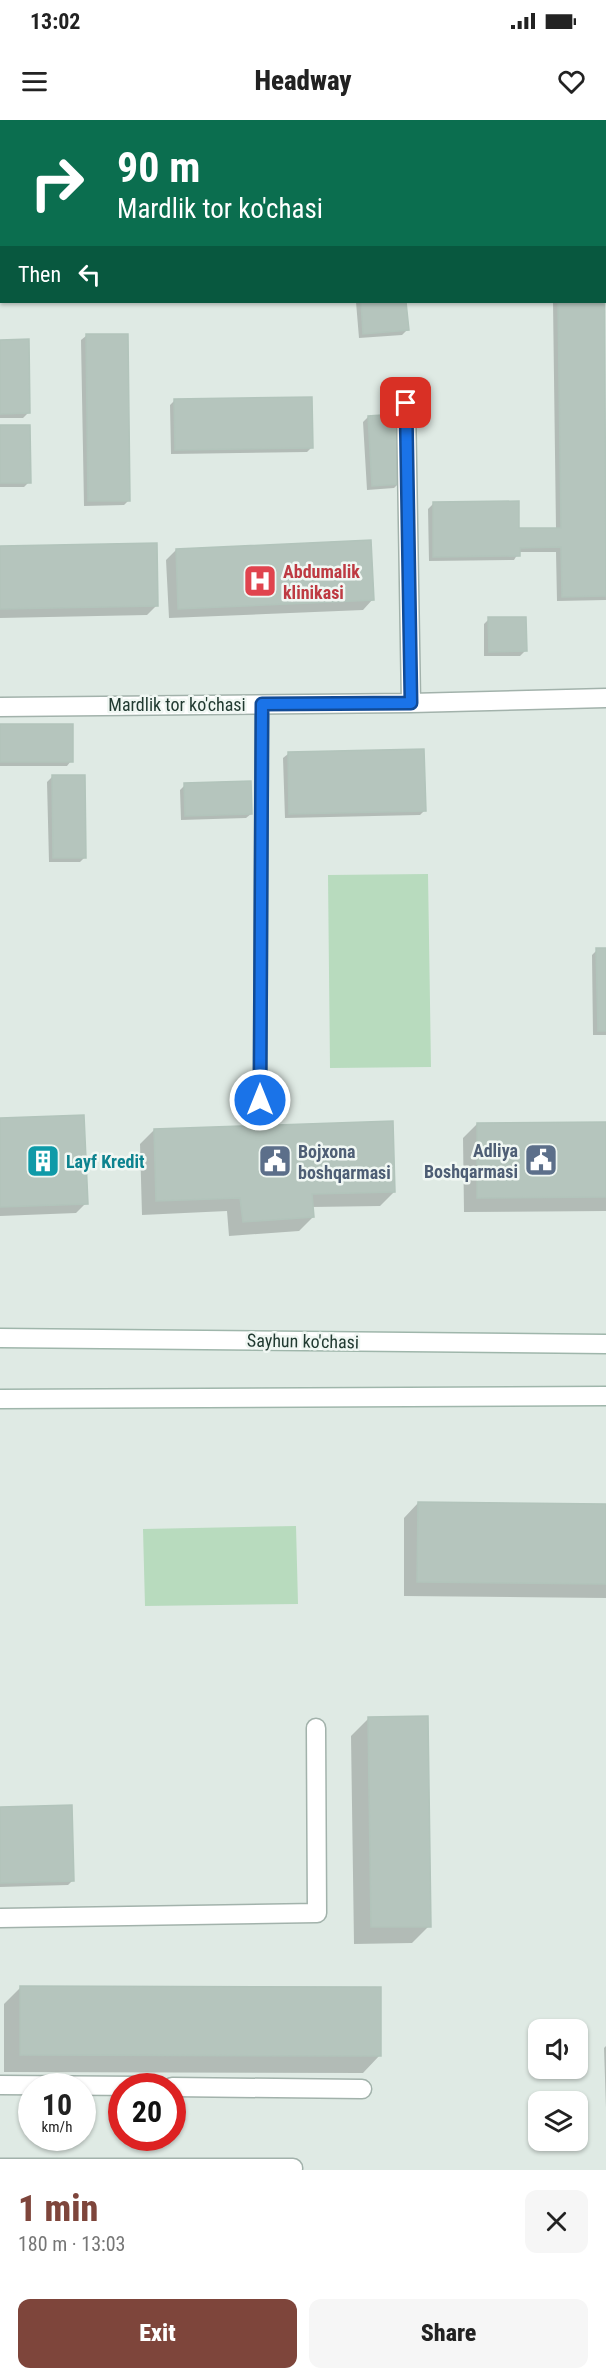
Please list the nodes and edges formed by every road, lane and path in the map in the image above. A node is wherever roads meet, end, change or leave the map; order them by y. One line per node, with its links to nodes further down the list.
1 (406, 403): 3 (street)
2 (606, 698): 3 (street, Mardlik tor ko'chasi)
3 (411, 703): 4 (street, Mardlik tor ko'chasi)
4 (262, 704): 5 (street, Mardlik tor ko'chasi); 6 (lane)
5 (0, 707)
6 (260, 1100)
7 (0, 1338): 8 (street, Sayhun ko'chasi)
8 (606, 1344)
9 (606, 1396): 10 (street)
10 (0, 1399)
11 (316, 1728): 12 (street)
12 (0, 1918)
13 (0, 2085): 14 (street)
14 (108, 2086)
15 (186, 2087): 16 (street)
16 (362, 2089)
17 (0, 2168): 18 (street)
18 (293, 2168)

